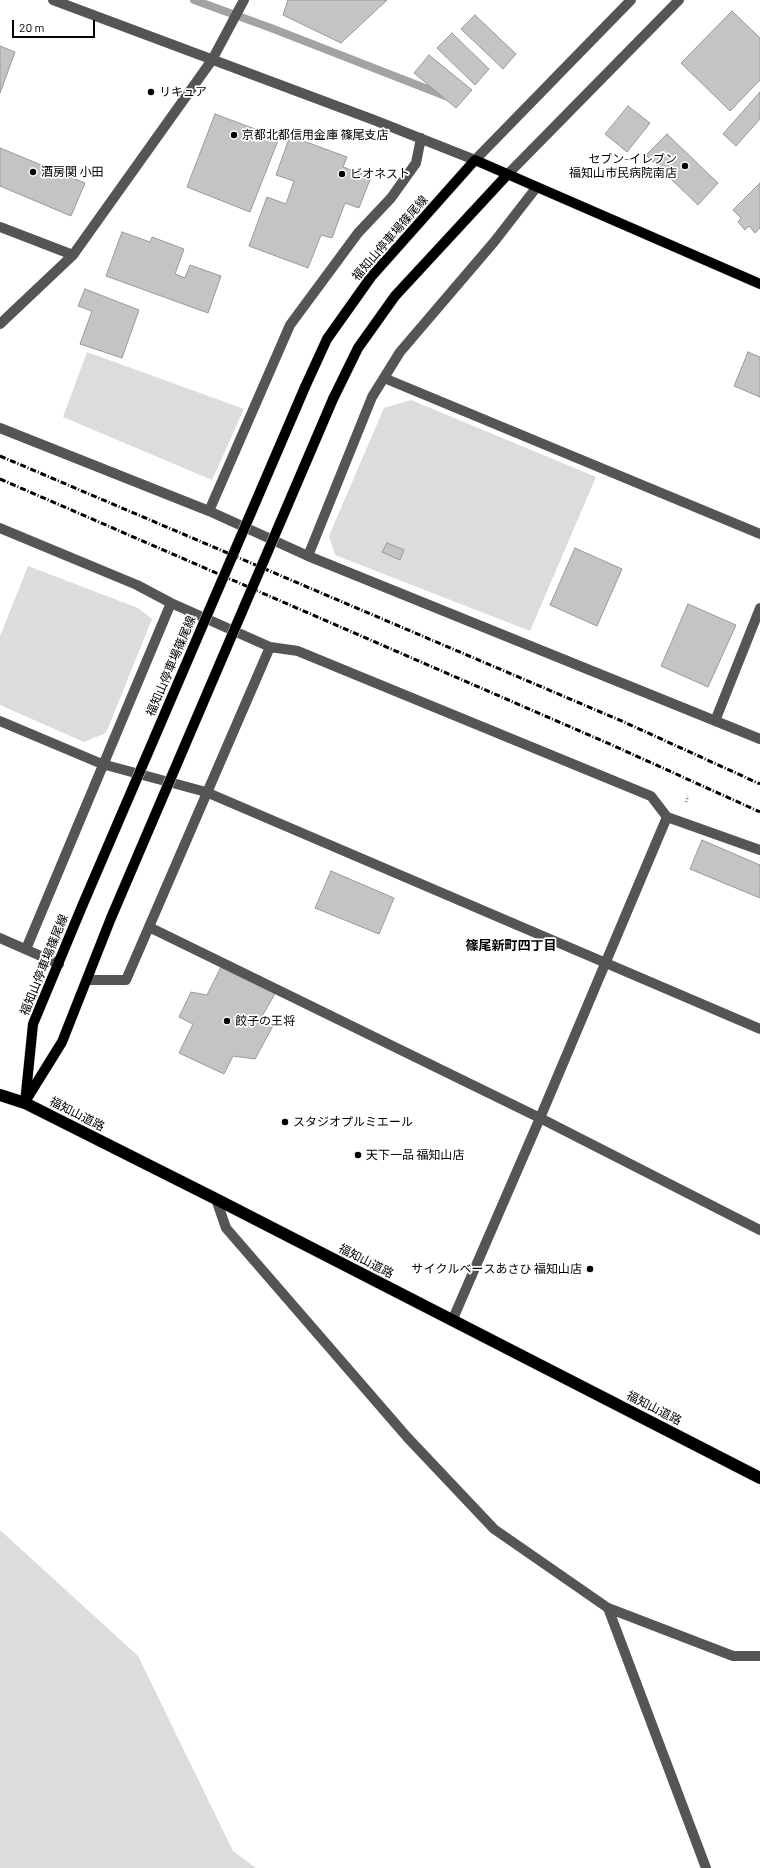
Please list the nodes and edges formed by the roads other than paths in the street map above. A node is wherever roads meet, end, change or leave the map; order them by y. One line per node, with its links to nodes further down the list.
1 (53, 0): 5 (street)
2 (244, 0): 5 (street)
3 (631, 0): 7 (street)
4 (679, 0): 8 (street)
5 (212, 60): 6 (street); 11 (street)
6 (420, 138): 7 (street); 16 (street)
7 (475, 160): 8 (main road); 34 (main road, 福知山停車場篠尾線, bridge)
8 (507, 175): 9 (main road); 35 (main road, bridge)
9 (536, 188): 12 (main road); 14 (street)
10 (0, 227): 11 (street)
11 (73, 255): 13 (street)
12 (760, 284)
13 (0, 324)
14 (384, 378): 18 (street); 19 (street)
15 (0, 428): 16 (street)
16 (209, 511): 19 (street)
17 (0, 528): 20 (street)
18 (760, 534)
19 (308, 556): 24 (street)
20 (171, 603): 22 (street); 26 (street)
21 (760, 608): 24 (street)
22 (270, 647): 27 (street); 28 (street)
23 (0, 721): 26 (street)
24 (715, 721): 25 (street)
25 (760, 739)
26 (102, 764): 27 (street); 32 (street)
27 (206, 792): 30 (street); 33 (street)
28 (667, 817): 29 (street); 33 (street)
29 (760, 850)
30 (149, 927): 35 (street); 39 (street)
31 (0, 938): 32 (street)
32 (26, 949): 34 (street)
33 (606, 962): 36 (street); 39 (street)
34 (59, 964): 38 (main road, 福知山停車場篠尾線)
35 (87, 980): 38 (main road)
36 (760, 1030)
37 (0, 1095): 38 (highway, 福知山道路)
38 (25, 1103): 40 (highway, 福知山道路)
39 (540, 1118): 41 (street); 42 (street)
40 (216, 1199): 42 (highway, 福知山道路); 44 (street)
41 (760, 1230)
42 (452, 1321): 43 (highway, 福知山道路)
43 (760, 1478)
44 (608, 1608): 45 (street); 46 (street)
45 (760, 1656)
46 (706, 1868)

